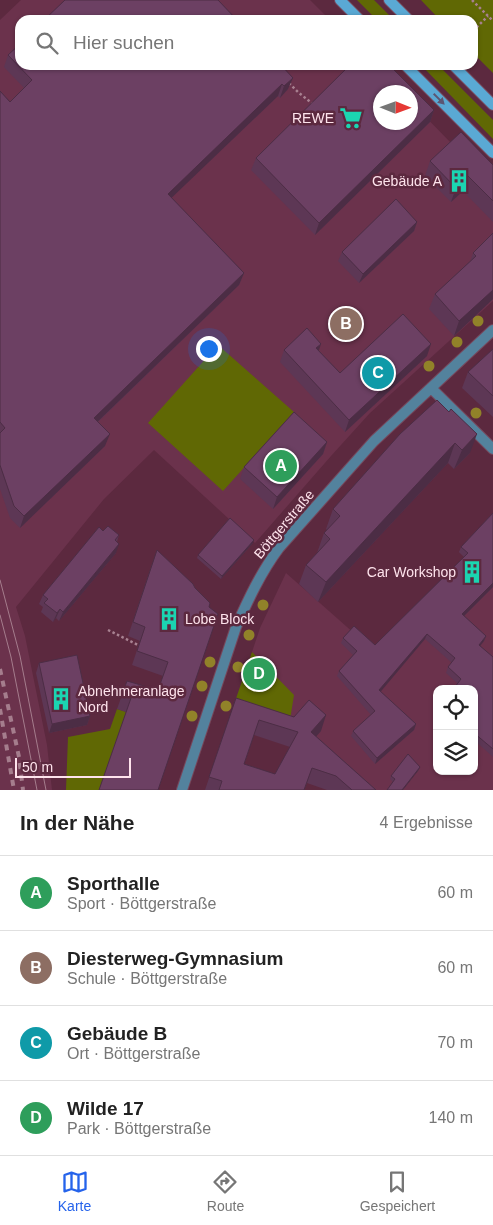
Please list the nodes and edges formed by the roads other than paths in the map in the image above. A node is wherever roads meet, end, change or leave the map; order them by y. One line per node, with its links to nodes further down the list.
1 (340, 0): 3 (main road)
2 (389, 0): 4 (main road)
3 (355, 15)
4 (404, 15)
5 (410, 70): 8 (main road, one-way to 8)
6 (458, 70): 7 (main road)
7 (493, 105)
8 (493, 153)
9 (493, 330): 10 (street, Böttgerstraße)
10 (431, 388): 11 (street); 12 (street, Böttgerstraße)
11 (493, 449)
12 (182, 790)

